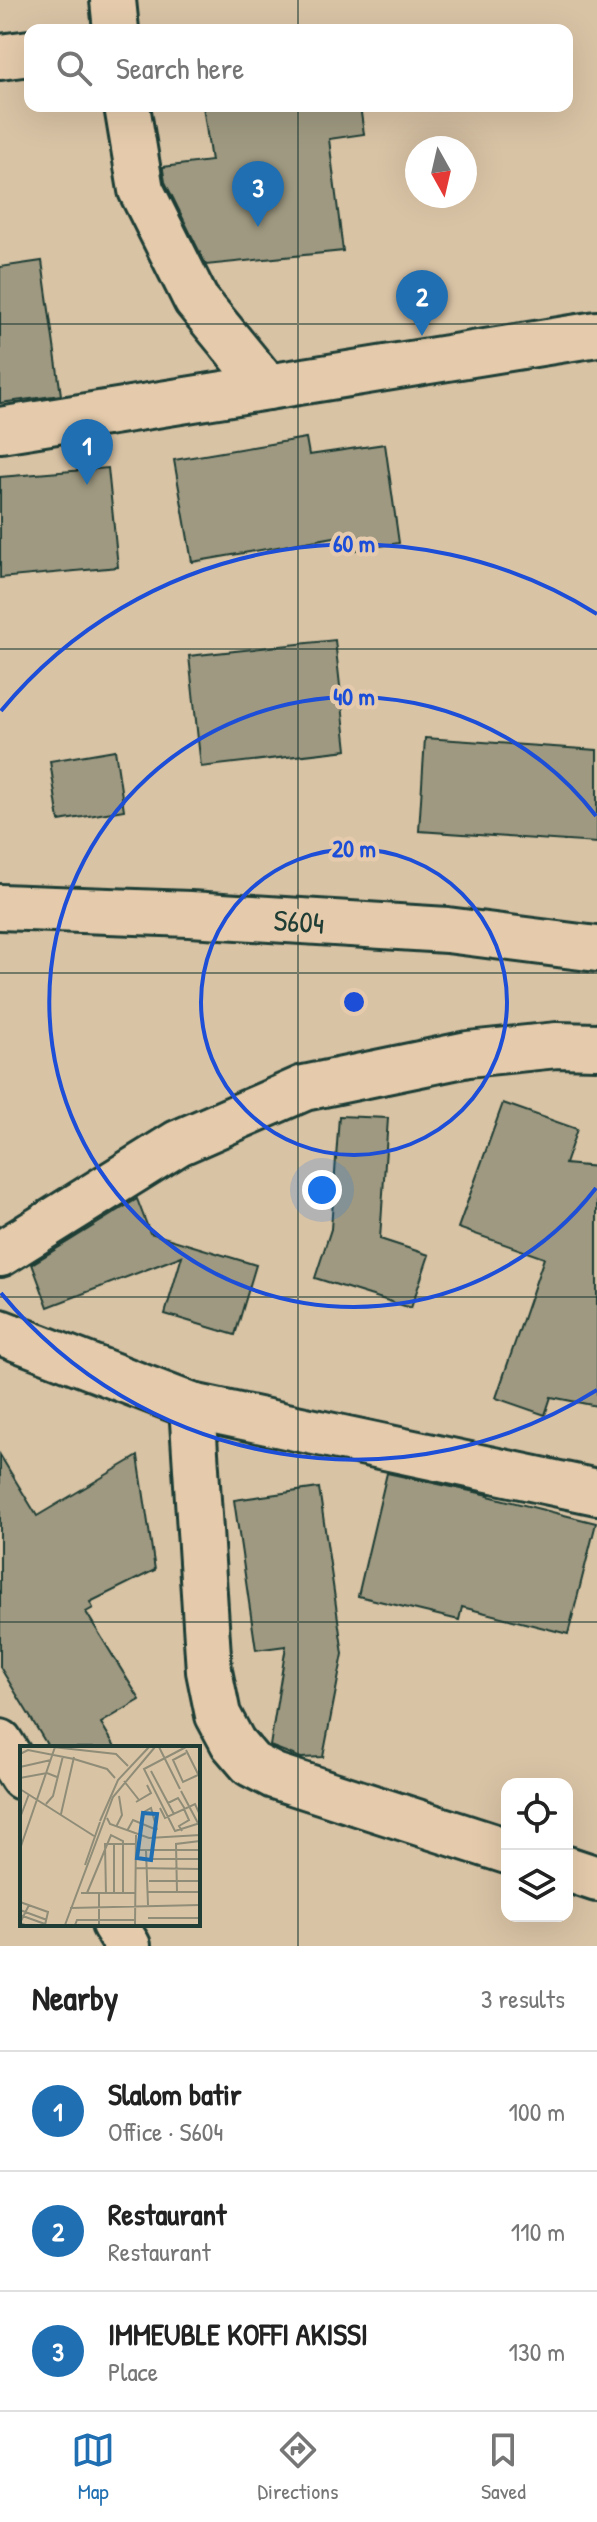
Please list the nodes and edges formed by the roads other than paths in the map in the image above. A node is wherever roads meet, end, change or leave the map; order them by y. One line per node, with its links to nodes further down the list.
1 (113, 0): 2 (street)
2 (115, 24)
3 (24, 54): 4 (street)
4 (0, 57)
5 (128, 112): 7 (street)
6 (597, 334): 7 (street)
7 (267, 387): 8 (street)
8 (0, 430)
9 (0, 907): 10 (street, S604)
10 (597, 949)
11 (597, 1046): 12 (street)
12 (0, 1254)
13 (0, 1332): 14 (street)
14 (192, 1406): 15 (street); 18 (street)
15 (597, 1492)
16 (0, 1742): 17 (street)
17 (20, 1774)
18 (504, 1850)
19 (573, 1871): 20 (street)
20 (597, 1879)
21 (115, 1926): 22 (street)
22 (128, 1946)

